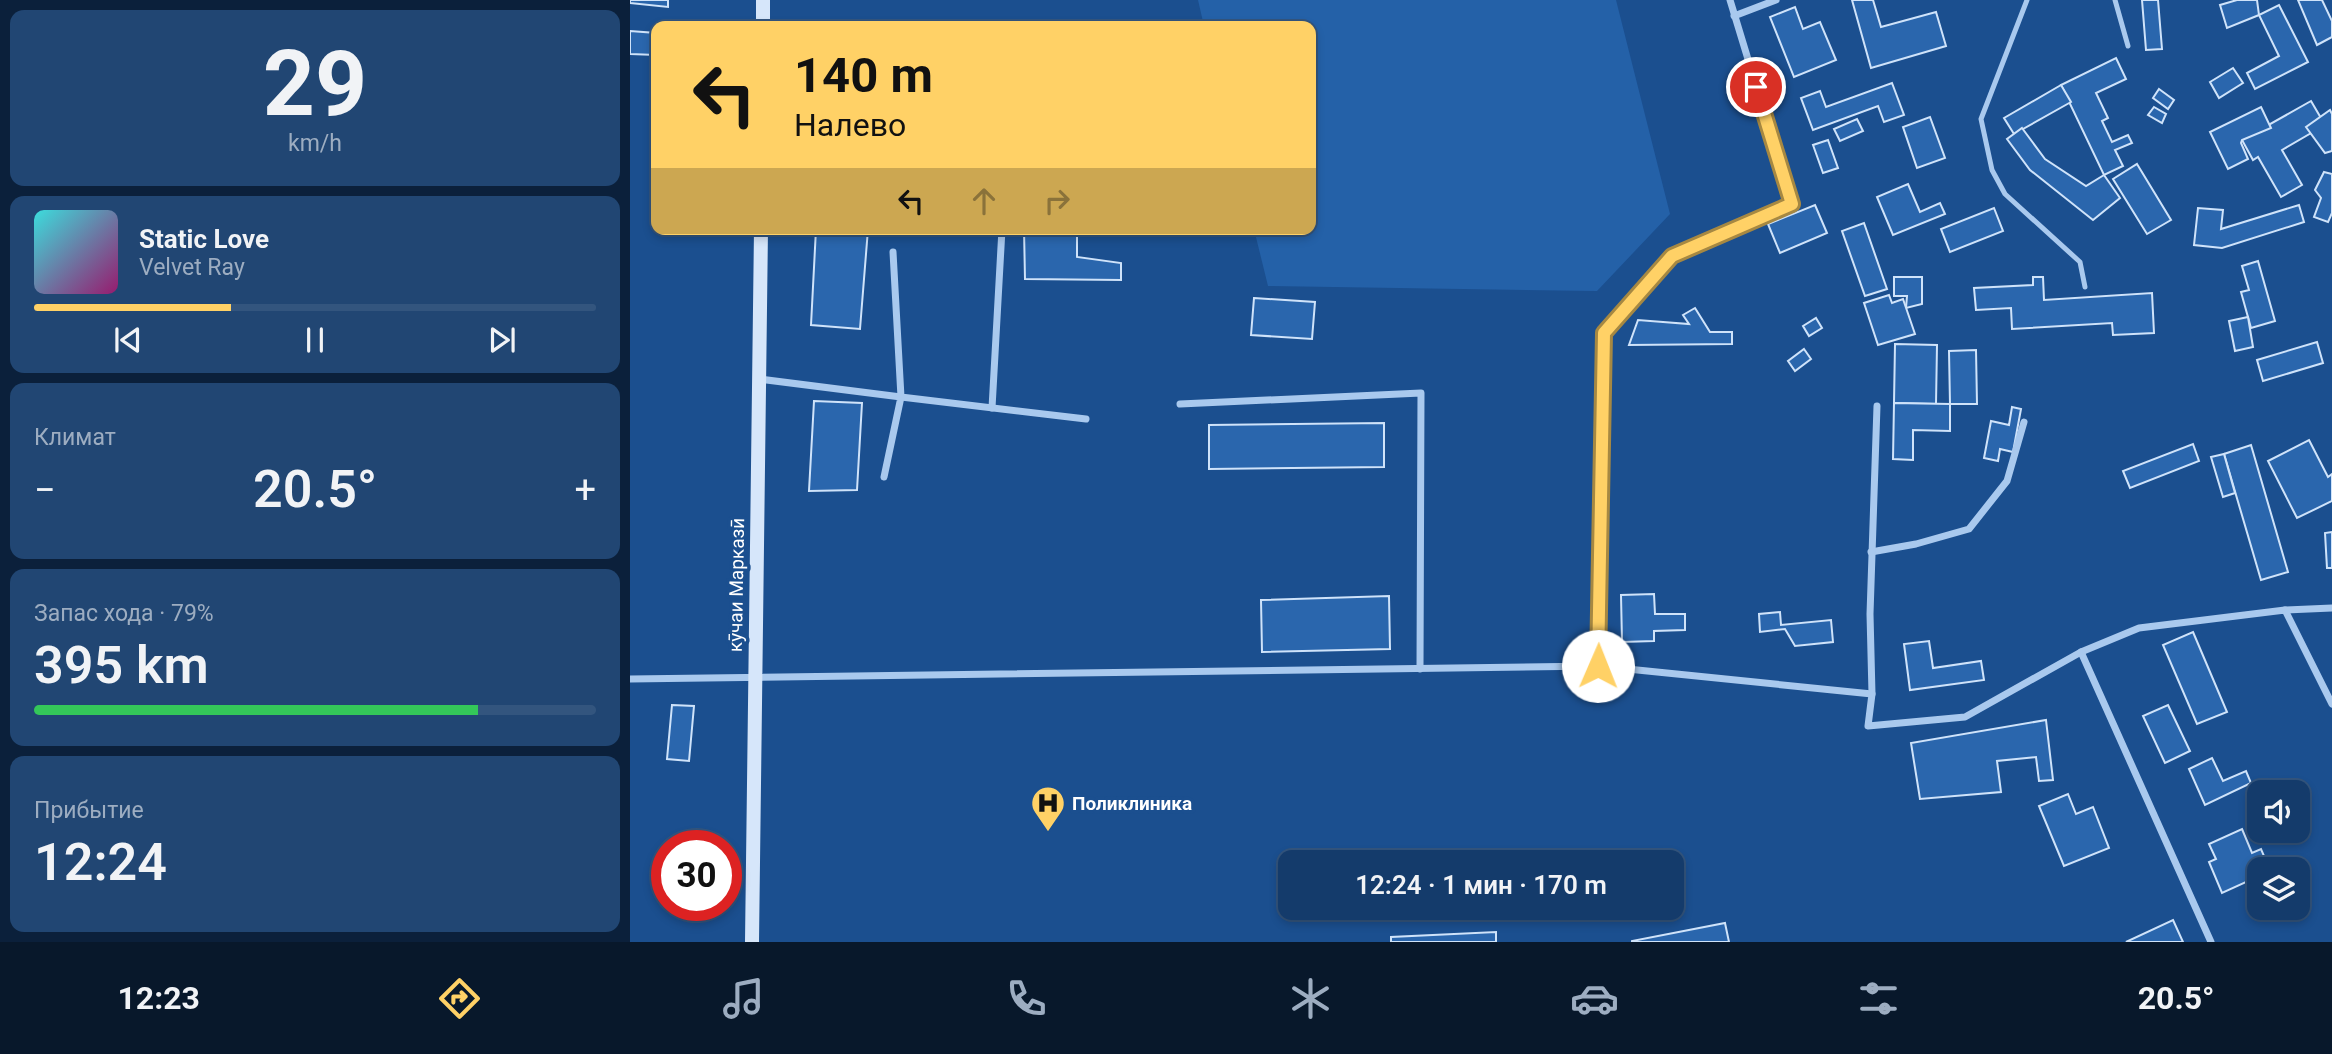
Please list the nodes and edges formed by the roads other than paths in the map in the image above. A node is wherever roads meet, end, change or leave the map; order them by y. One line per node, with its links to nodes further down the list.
1 (764, 0): 7 (main road)
2 (1730, 0): 6 (street)
3 (1776, 0): 6 (street)
4 (2027, 0): 12 (lane)
5 (2115, 0): 8 (lane)
6 (1734, 16): 25 (street)
7 (763, 21)
8 (2128, 46)
9 (761, 235): 13 (main road, кӯчаи Марказӣ)
10 (1002, 235): 17 (street)
11 (893, 252): 14 (street)
12 (2085, 287)
13 (759, 379): 14 (street); 27 (main road, кӯчаи Марказӣ)
14 (901, 397): 17 (street); 20 (street)
15 (1180, 404): 26 (street)
16 (1877, 406): 21 (street)
17 (992, 408): 18 (street)
18 (1086, 419)
19 (2024, 422): 21 (street)
20 (884, 477)
21 (1871, 552): 29 (street)
22 (2332, 608): 23 (street)
23 (2285, 610): 24 (street); 30 (street)
24 (2081, 652): 29 (street); 32 (street)
25 (1598, 666): 26 (street); 29 (street)
26 (1420, 668): 27 (street)
27 (754, 677): 28 (street); 31 (main road, кӯчаи Марказӣ)
28 (630, 679)
29 (1872, 694)
30 (2332, 704)
31 (752, 942)
32 (2211, 942)

